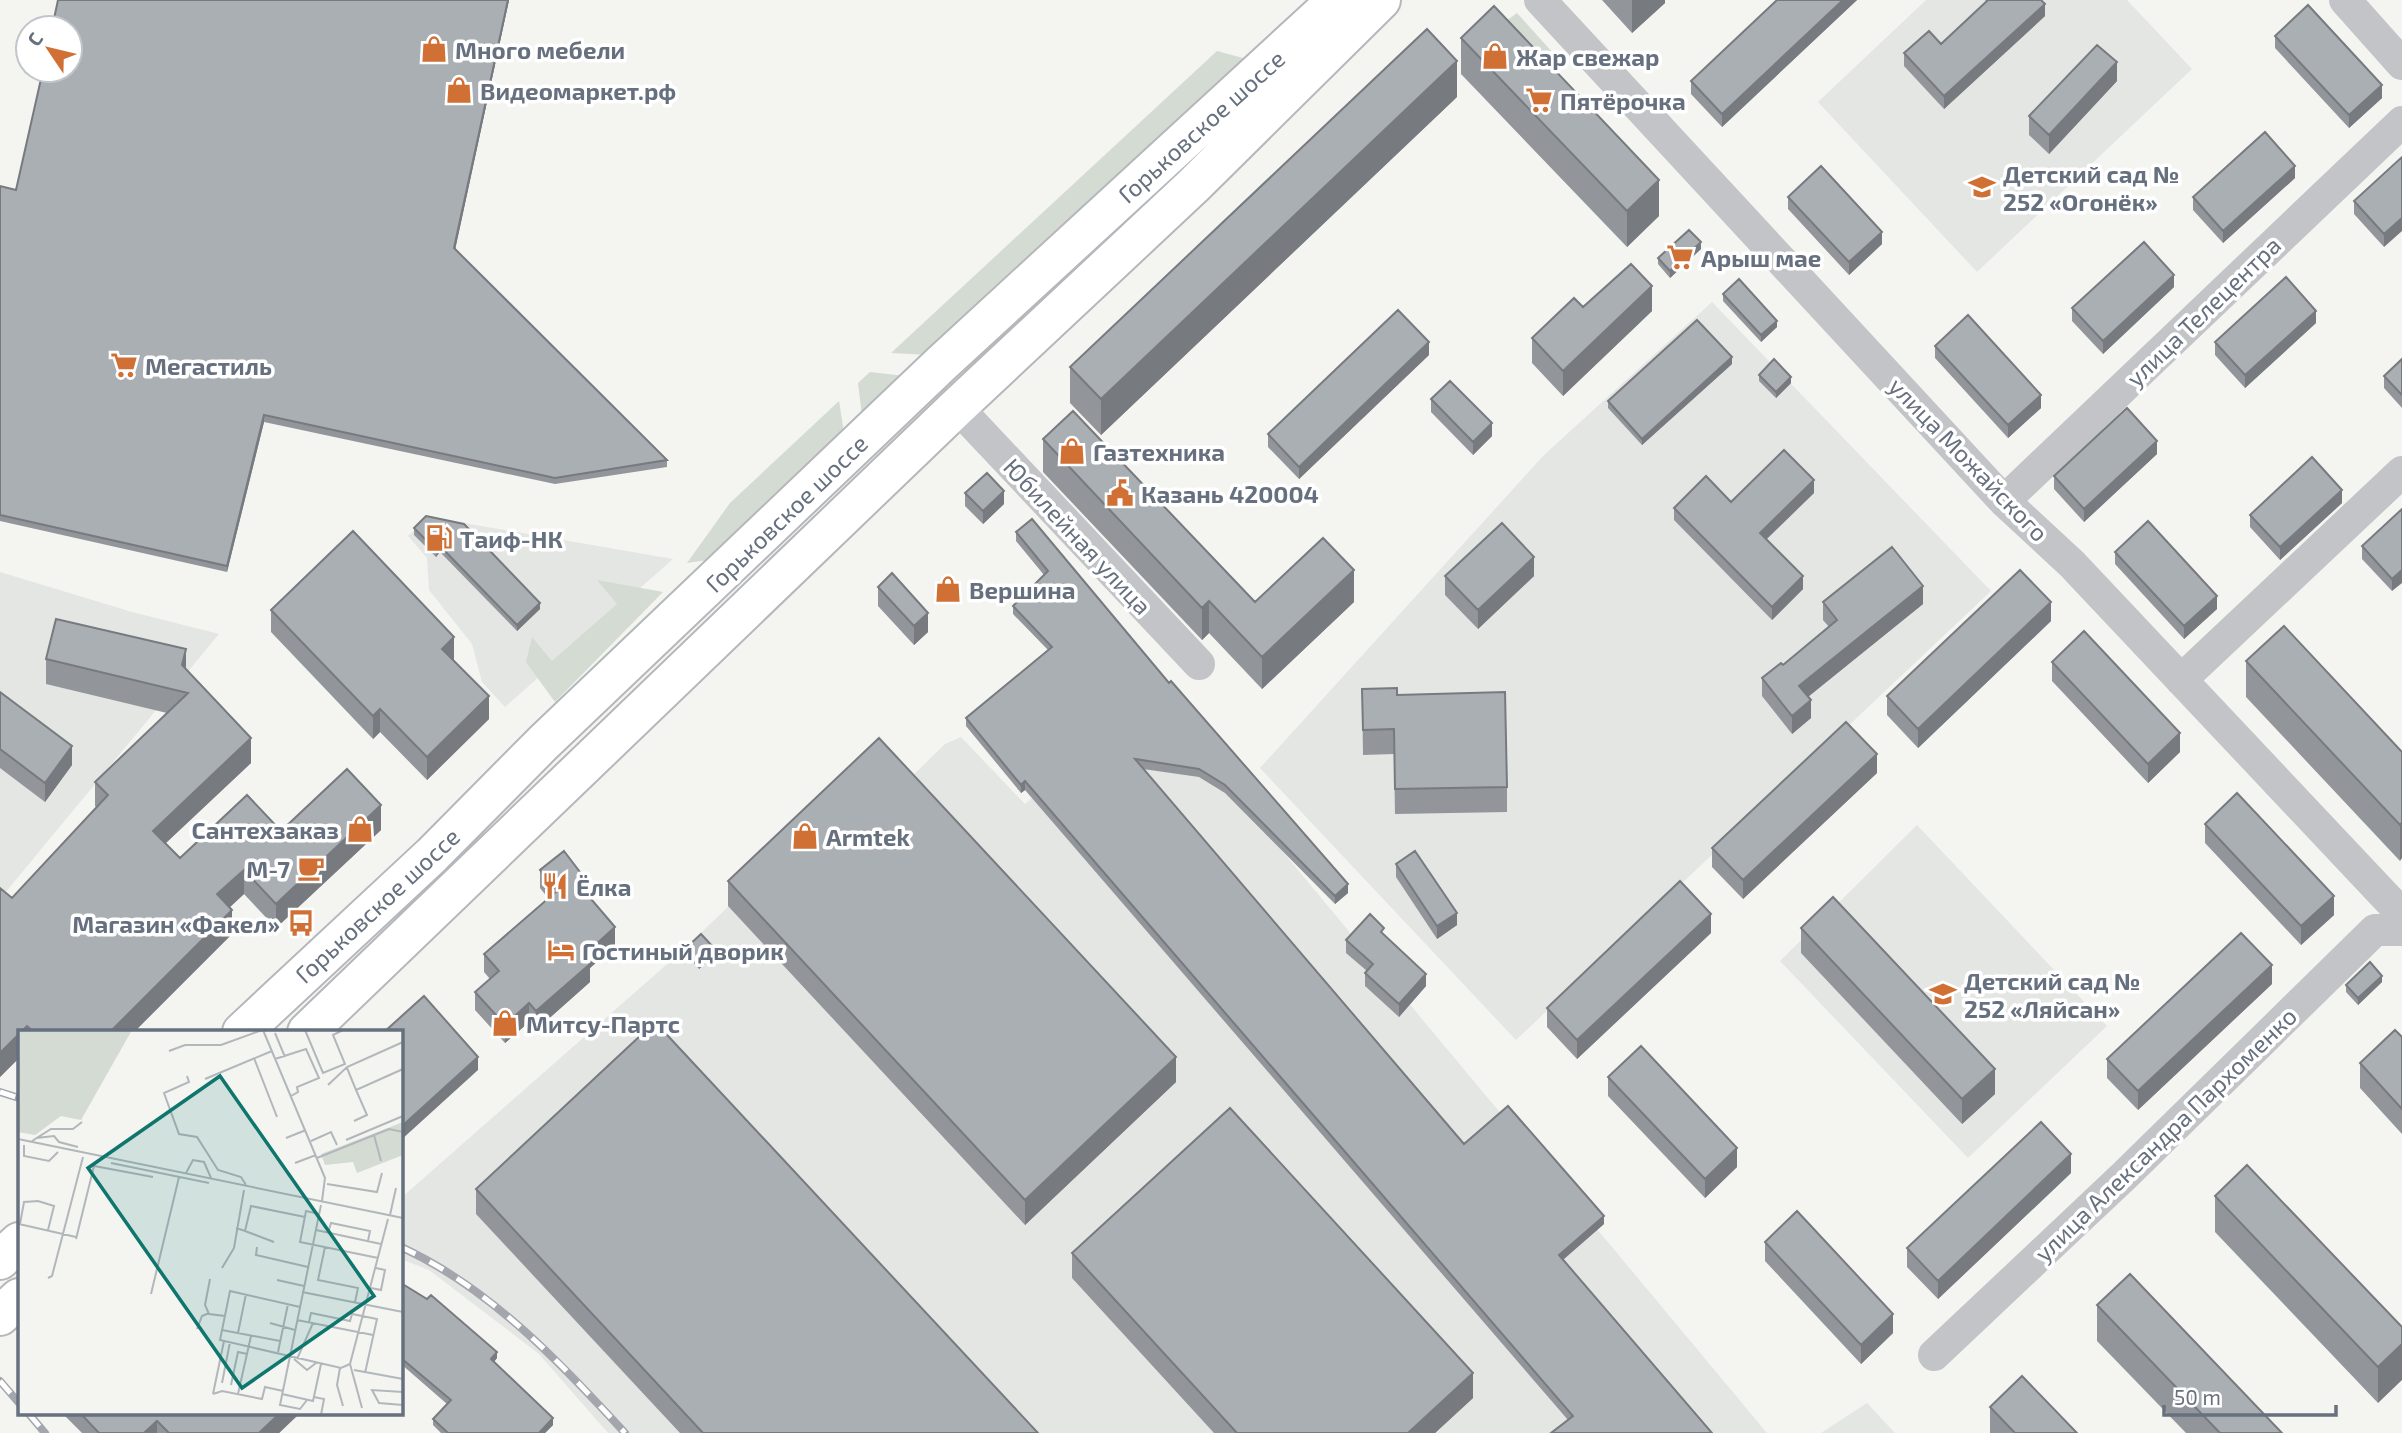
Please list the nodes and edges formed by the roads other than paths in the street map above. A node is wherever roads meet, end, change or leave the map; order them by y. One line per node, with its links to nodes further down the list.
1 (1338, 0): 14 (main road, Горьковское шоссе)
2 (1381, 0): 7 (main road, Горьковское шоссе)
3 (1539, 0): 9 (street, улица Можайского)
4 (2345, 0): 5 (street)
5 (2402, 64)
6 (2402, 122): 9 (street, улица Телецентра)
7 (957, 407): 10 (street, Юбилейная улица); 15 (main road, Горьковское шоссе)
8 (2402, 471): 11 (street)
9 (2004, 501): 11 (street, улица Можайского)
10 (1199, 664)
11 (2181, 680): 12 (street, улица Можайского)
12 (2402, 914)
13 (2402, 930): 20 (street, улица Александра Пархоменко)
14 (244, 1030)
15 (309, 1030)
16 (18, 1243): 17 (main road)
17 (0, 1260)
18 (18, 1299): 19 (main road)
19 (0, 1316)
20 (1934, 1355)

